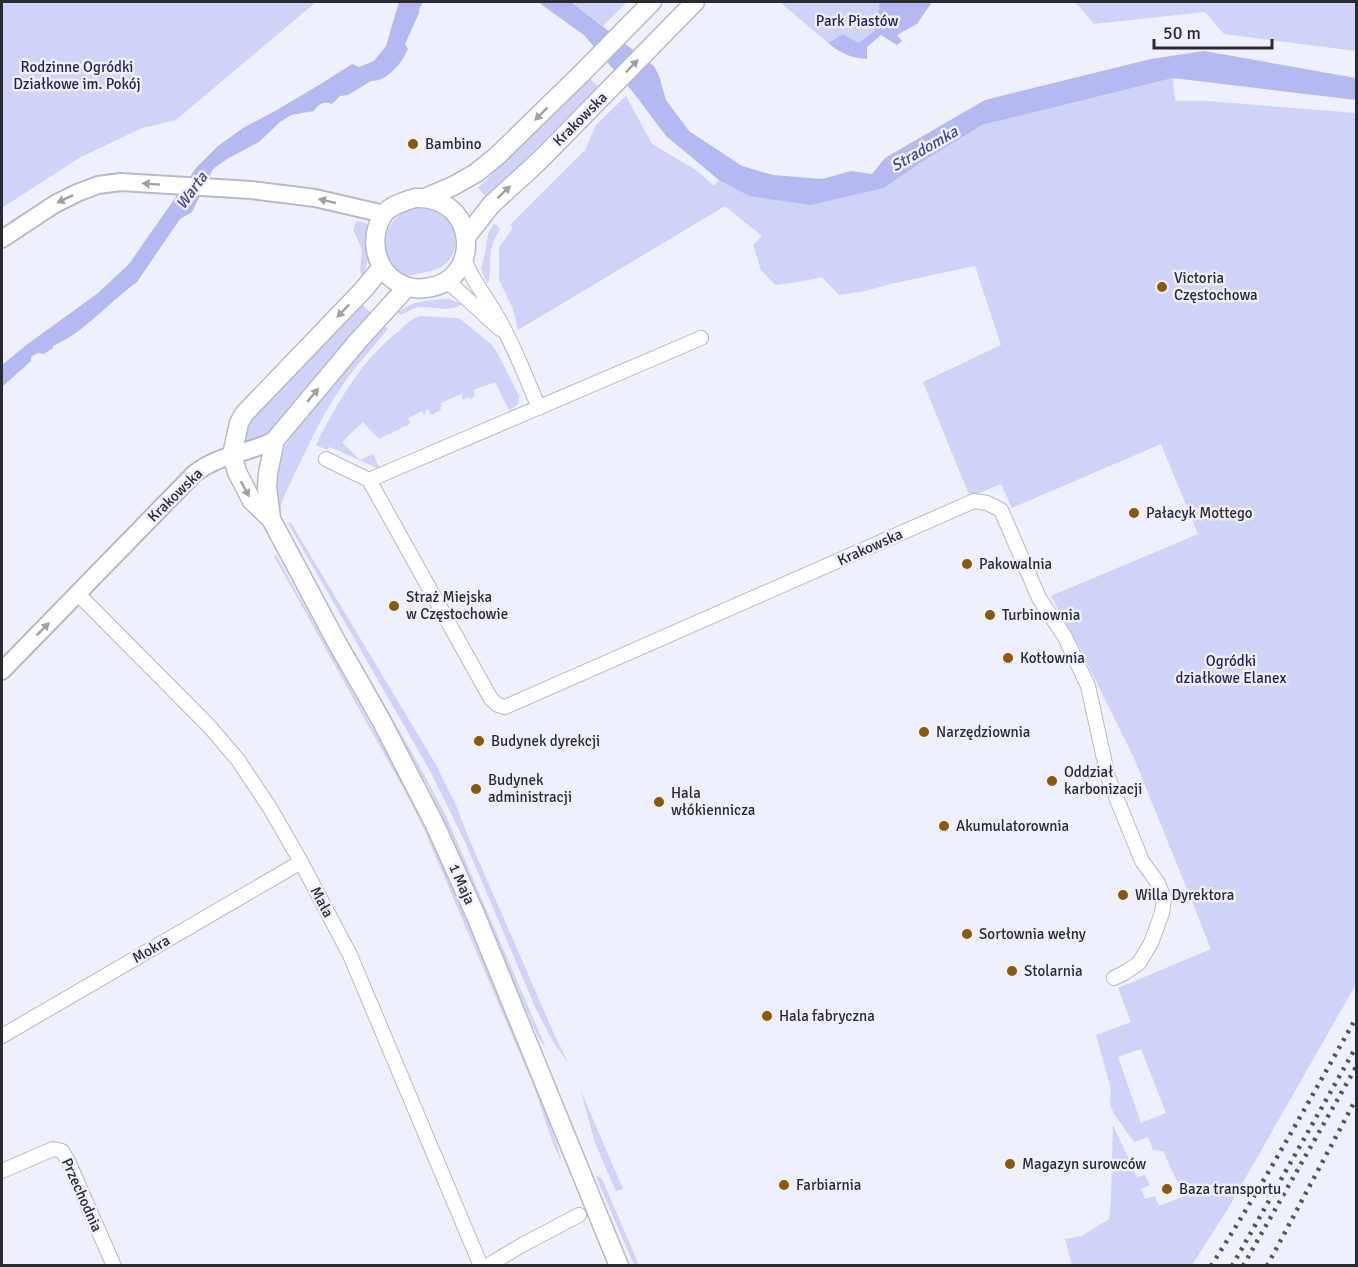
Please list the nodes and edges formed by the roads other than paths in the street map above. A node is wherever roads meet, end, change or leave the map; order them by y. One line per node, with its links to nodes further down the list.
1 (652, 2): 3 (main road, Krakowska, one-way to 3)
2 (695, 2): 5 (main road, Krakowska, one-way to 2)
3 (425, 198): 4 (main road); 5 (main road)
4 (384, 214): 6 (street, one-way to 6); 8 (main road)
5 (466, 237): 7 (main road)
6 (2, 239)
7 (464, 259): 9 (main road); 11 (street)
8 (382, 267): 10 (main road); 15 (main road, one-way to 15)
9 (444, 282): 10 (main road); 11 (street)
10 (407, 288): 14 (main road, Krakowska, one-way to 10)
11 (508, 336): 13 (street)
12 (701, 338): 13 (street)
13 (539, 408): 17 (street)
14 (275, 440): 15 (street, Krakowska); 18 (main road, 1 Maja)
15 (232, 455): 18 (main road, 1 Maja, one-way to 18); 19 (street, Krakowska)
16 (326, 459): 17 (street)
17 (369, 480): 22 (street, Krakowska)
18 (271, 519): 29 (main road, 1 Maja)
19 (77, 593): 20 (street, Krakowska, one-way to 19); 21 (street, Mała)
20 (2, 671)
21 (301, 862): 23 (street, Mokra); 27 (street, Mała)
22 (1114, 978)
23 (2, 1036)
24 (2, 1171): 26 (street, Przechodnia)
25 (579, 1215): 28 (street)
26 (114, 1266)
27 (481, 1266)
28 (487, 1266)
29 (619, 1266)

